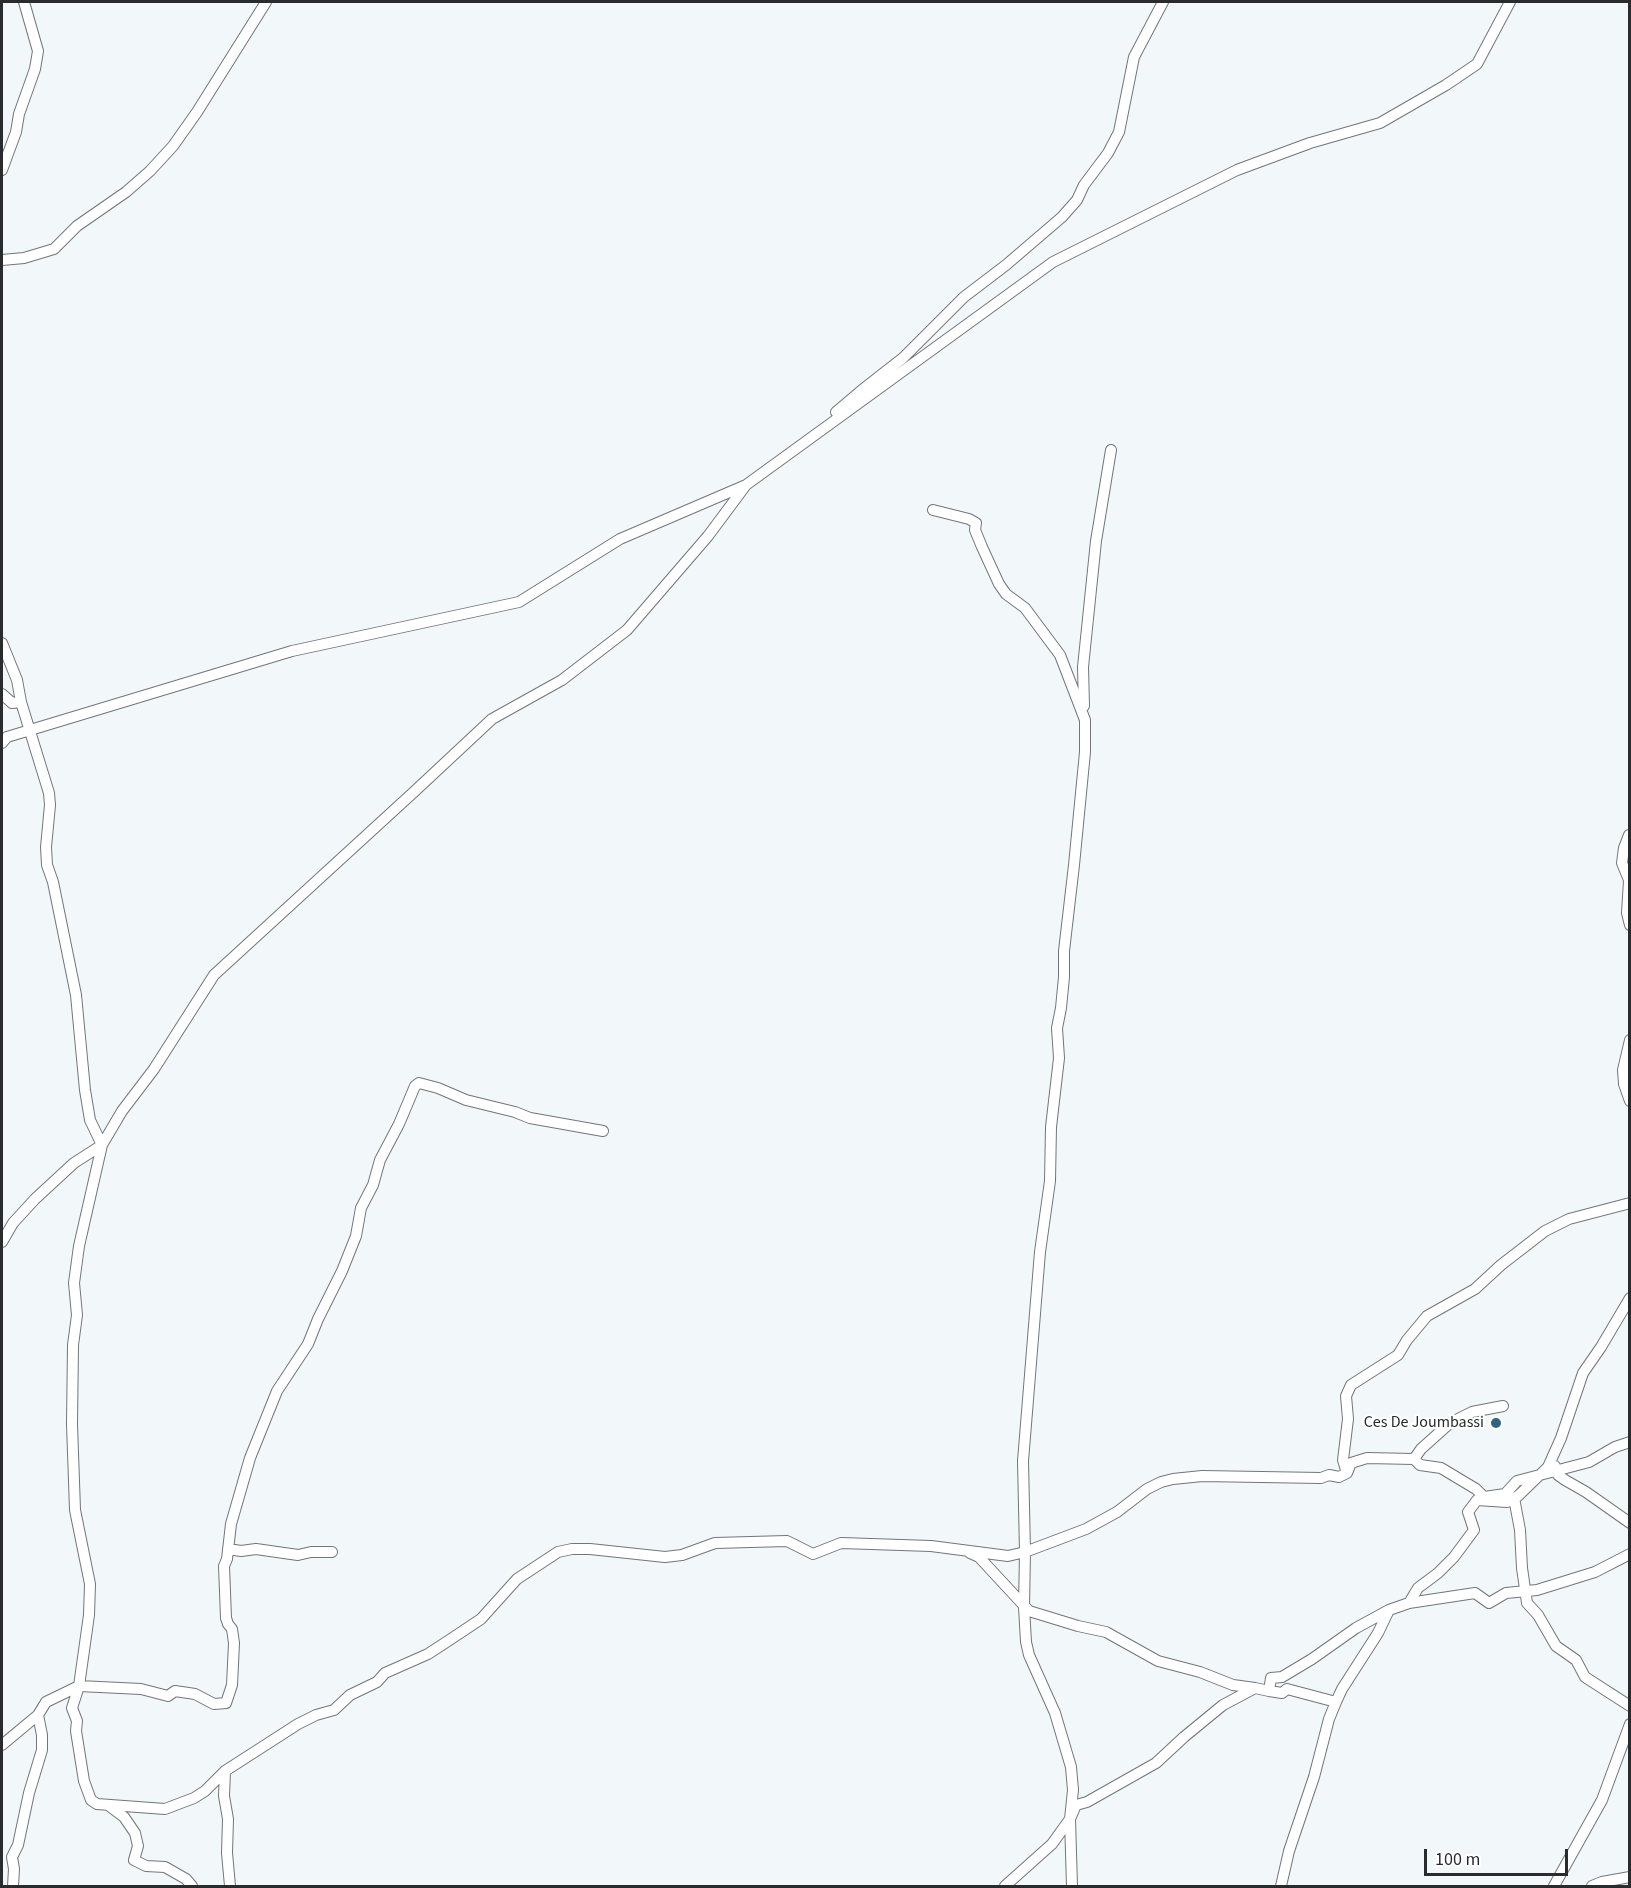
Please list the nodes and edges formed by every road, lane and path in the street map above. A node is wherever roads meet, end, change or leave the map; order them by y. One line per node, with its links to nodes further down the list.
1 (24, 2): 5 (street)
2 (266, 2): 6 (street)
3 (1162, 2): 7 (street)
4 (1510, 2): 7 (street)
5 (2, 170)
6 (2, 260)
7 (796, 449): 9 (street)
8 (1111, 450): 14 (street)
9 (746, 484): 15 (street); 22 (street)
10 (933, 510): 14 (street)
11 (2, 643): 13 (street)
12 (2, 693): 13 (street)
13 (21, 702): 15 (street)
14 (1085, 720): 37 (street)
15 (30, 731): 16 (street); 22 (street)
16 (2, 743)
17 (1629, 836): 18 (street)
18 (1629, 925)
19 (1629, 1040): 20 (street)
20 (1629, 1101)
21 (603, 1131): 34 (street)
22 (102, 1145): 24 (street); 43 (street)
23 (1629, 1203): 30 (street)
24 (2, 1242)
25 (1629, 1298): 29 (street)
26 (1503, 1406): 28 (street)
27 (1629, 1442): 29 (street)
28 (1414, 1459): 30 (street); 31 (street)
29 (1554, 1465): 31 (street); 33 (street)
30 (1347, 1473): 37 (street)
31 (1535, 1477): 32 (street)
32 (1514, 1498): 39 (street); 40 (street)
33 (1629, 1523)
34 (228, 1549): 35 (street); 43 (street)
35 (332, 1551)
36 (968, 1552): 37 (street); 41 (street); 51 (street)
37 (1025, 1552): 41 (street)
38 (1629, 1554): 39 (street)
39 (1524, 1591): 40 (street); 47 (street)
40 (1409, 1603): 42 (street)
41 (1024, 1607): 44 (street); 53 (street)
42 (1389, 1610): 45 (street); 46 (street)
43 (79, 1686): 48 (street); 52 (street)
44 (1255, 1688): 45 (street); 53 (street)
45 (1269, 1691): 46 (street)
46 (1336, 1702): 55 (street)
47 (1629, 1706)
48 (38, 1715): 50 (street); 56 (street)
49 (1629, 1724): 61 (street)
50 (2, 1745)
51 (225, 1771): 52 (street); 58 (street)
52 (108, 1805): 57 (street)
53 (1070, 1819): 59 (street); 60 (street)
54 (1629, 1877): 62 (street)
55 (1279, 1884)
56 (14, 1887)
57 (192, 1887)
58 (230, 1887)
59 (1005, 1887)
60 (1072, 1887)
61 (1554, 1887)
62 (1592, 1887)

